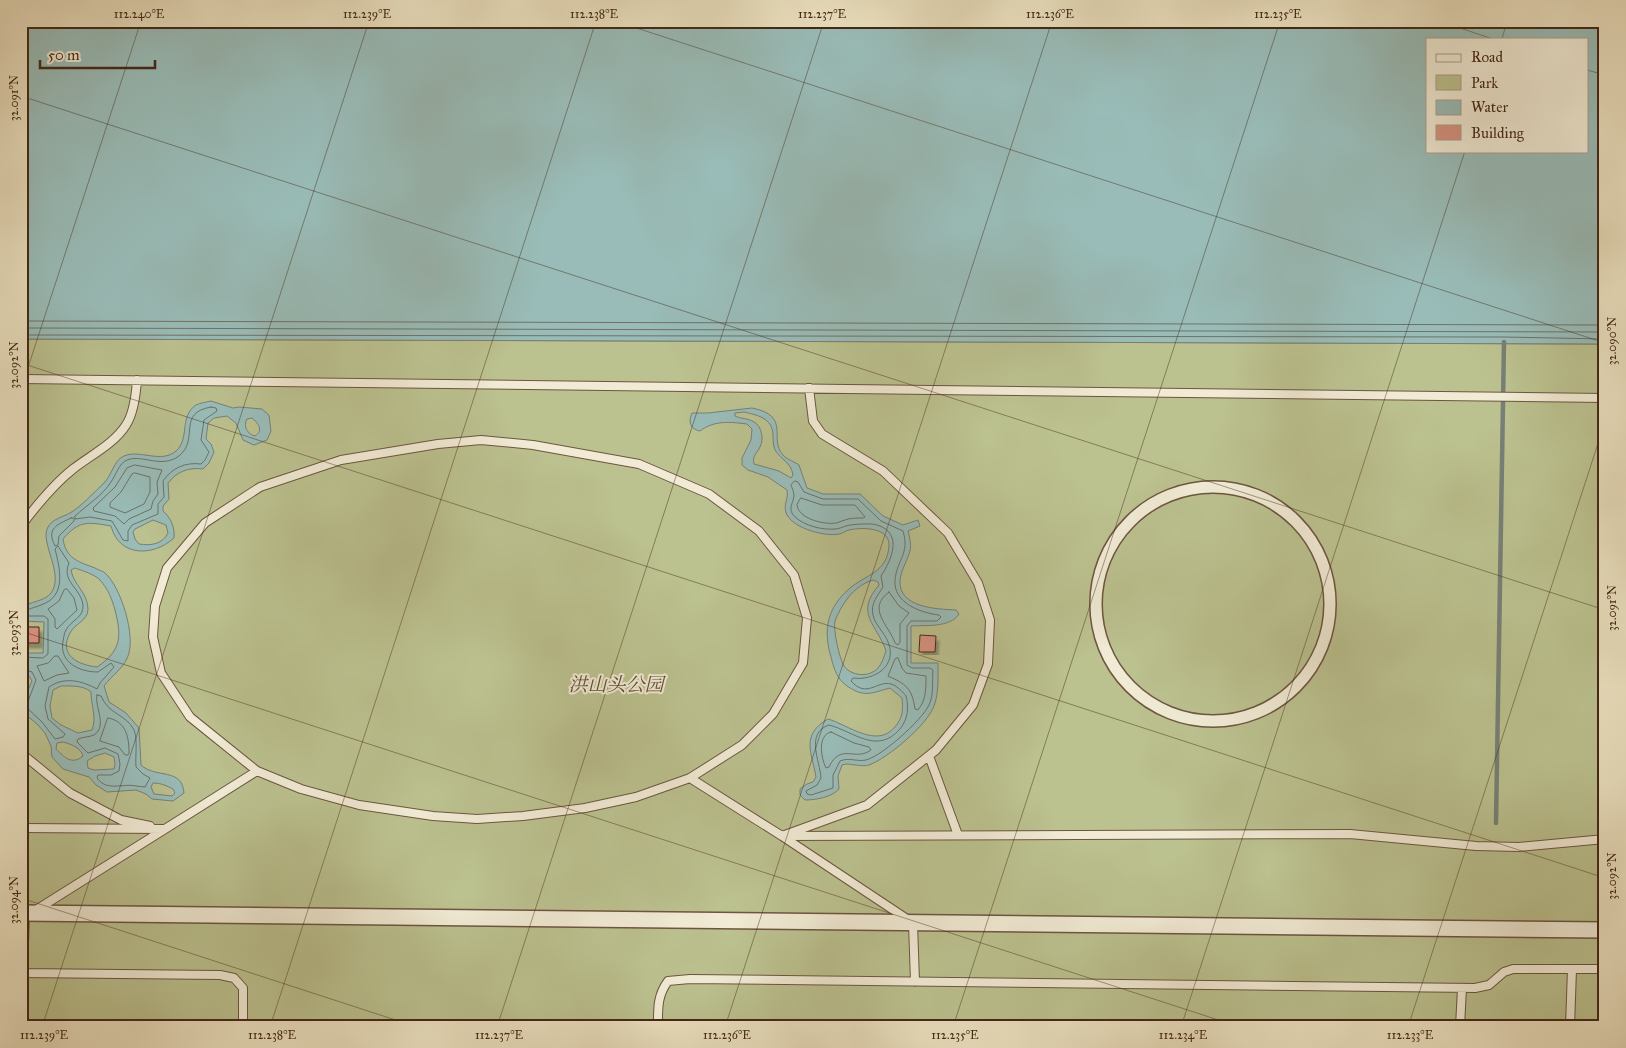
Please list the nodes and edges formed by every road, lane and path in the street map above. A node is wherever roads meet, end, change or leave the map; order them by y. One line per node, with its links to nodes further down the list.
1 (21, 379): 2 (lane)
2 (137, 380): 3 (lane); 6 (lane)
3 (808, 388): 4 (lane); 8 (lane)
4 (1605, 398)
5 (1274, 504): 5 (street)
6 (21, 526)
7 (23, 755): 11 (lane); 13 (lane)
8 (929, 756): 14 (lane); 15 (lane)
9 (258, 771): 10 (lane); 10 (lane); 13 (lane)
10 (690, 778): 14 (lane)
11 (21, 779)
12 (21, 828): 13 (lane)
13 (165, 829): 17 (lane)
14 (782, 836): 15 (lane); 18 (lane)
15 (958, 836): 16 (lane)
16 (1605, 839)
17 (26, 913): 18 (street); 22 (lane)
18 (913, 923): 19 (street); 23 (lane)
19 (1605, 930)
20 (1572, 969): 21 (lane); 24 (lane); 28 (lane)
21 (1605, 970)
22 (22, 973): 25 (lane)
23 (915, 982): 24 (lane); 26 (lane)
24 (1462, 988): 27 (lane)
25 (243, 1027)
26 (658, 1027)
27 (1460, 1027)
28 (1570, 1027)

